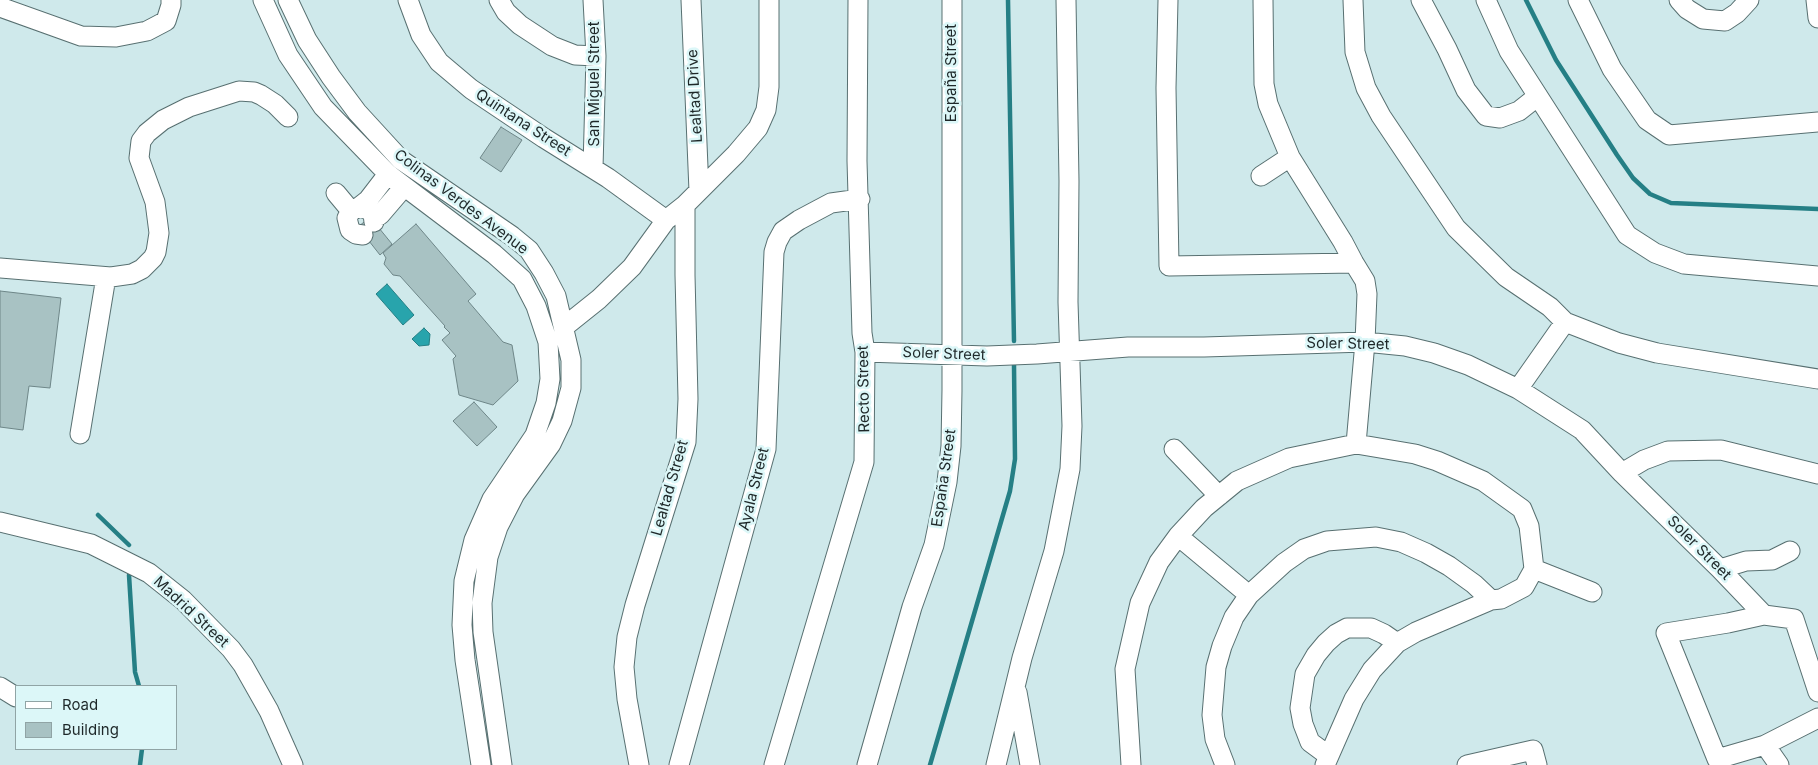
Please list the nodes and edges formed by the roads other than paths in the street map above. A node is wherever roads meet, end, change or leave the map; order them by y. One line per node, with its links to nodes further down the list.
1 (171, 0): 21 (street)
2 (264, 0): 29 (street, Colinas Verdes Avenue)
3 (288, 0): 43 (street, Colinas Verdes Avenue)
4 (408, 0): 28 (street, Quintana Street)
5 (499, 0): 23 (street)
6 (594, 0): 23 (street, San Miguel Street)
7 (690, 0): 32 (street, Lealtad Drive)
8 (769, 0): 32 (street)
9 (858, 0): 34 (street, Recto Street)
10 (952, 0): 47 (street, España Street)
11 (1066, 0): 46 (street)
12 (1168, 0): 38 (street)
13 (1262, 0): 27 (street)
14 (1353, 0): 42 (street)
15 (1421, 0): 24 (street)
16 (1486, 0): 24 (street)
17 (1578, 0): 26 (street)
18 (1680, 0): 19 (street)
19 (1749, 0)
20 (1816, 0): 22 (street)
21 (0, 7)
22 (1818, 18)
23 (596, 56): 28 (street, San Miguel Street)
24 (1538, 96): 40 (street)
25 (288, 117): 41 (street)
26 (1818, 122)
27 (1290, 157): 30 (street); 38 (street)
28 (593, 168): 37 (street, Quintana Street)
29 (388, 174): 31 (street, Colinas Verdes Avenue); 36 (street)
30 (1260, 176)
31 (404, 187): 36 (street); 74 (street, Colinas Verdes Avenue)
32 (699, 191): 35 (street)
33 (336, 193): 36 (street)
34 (860, 199): 45 (street, Recto Street); 77 (street, Ayala Street)
35 (685, 205): 37 (street); 76 (street, Lealtad Street)
36 (355, 209)
37 (666, 220): 43 (street)
38 (1354, 263): 44 (street)
39 (0, 268): 41 (street)
40 (1818, 276)
41 (106, 277): 50 (street)
42 (1565, 322): 48 (street); 49 (street)
43 (564, 327): 75 (street, Colinas Verdes Avenue)
44 (1365, 342): 46 (street, Soler Street); 49 (street, Soler Street); 51 (street)
45 (865, 352): 47 (street, Soler Street); 78 (street, Recto Street)
46 (1070, 352): 47 (street, Soler Street); 66 (street)
47 (951, 354): 79 (street, España Street)
48 (1818, 379)
49 (1518, 389): 53 (street, Soler Street)
50 (80, 434)
51 (1356, 444): 55 (street); 59 (street)
52 (1174, 449): 55 (street)
53 (1622, 473): 54 (street); 60 (street, Soler Street)
54 (1818, 474)
55 (1218, 496): 57 (street)
56 (0, 522): 73 (street, Madrid Street)
57 (1178, 536): 62 (street); 82 (street)
58 (1790, 551): 60 (street)
59 (1534, 569): 61 (street); 63 (street)
60 (1720, 569): 64 (street, Soler Street)
61 (1592, 592)
62 (1249, 595): 63 (street); 83 (street)
63 (1491, 600): 65 (street)
64 (1764, 615): 68 (street); 71 (street)
65 (1397, 643): 72 (street); 72 (street)
66 (1016, 686): 80 (street); 81 (street)
67 (0, 687): 69 (street)
68 (1818, 692)
69 (15, 696)
70 (1818, 718): 71 (street)
71 (1765, 745): 86 (street)
72 (1327, 760)
73 (293, 765)
74 (481, 765)
75 (502, 765)
76 (639, 765)
77 (679, 765)
78 (774, 765)
79 (867, 765)
80 (996, 765)
81 (1030, 765)
82 (1131, 765)
83 (1225, 765)
84 (1467, 765): 85 (street)
85 (1537, 765)
86 (1779, 765)

